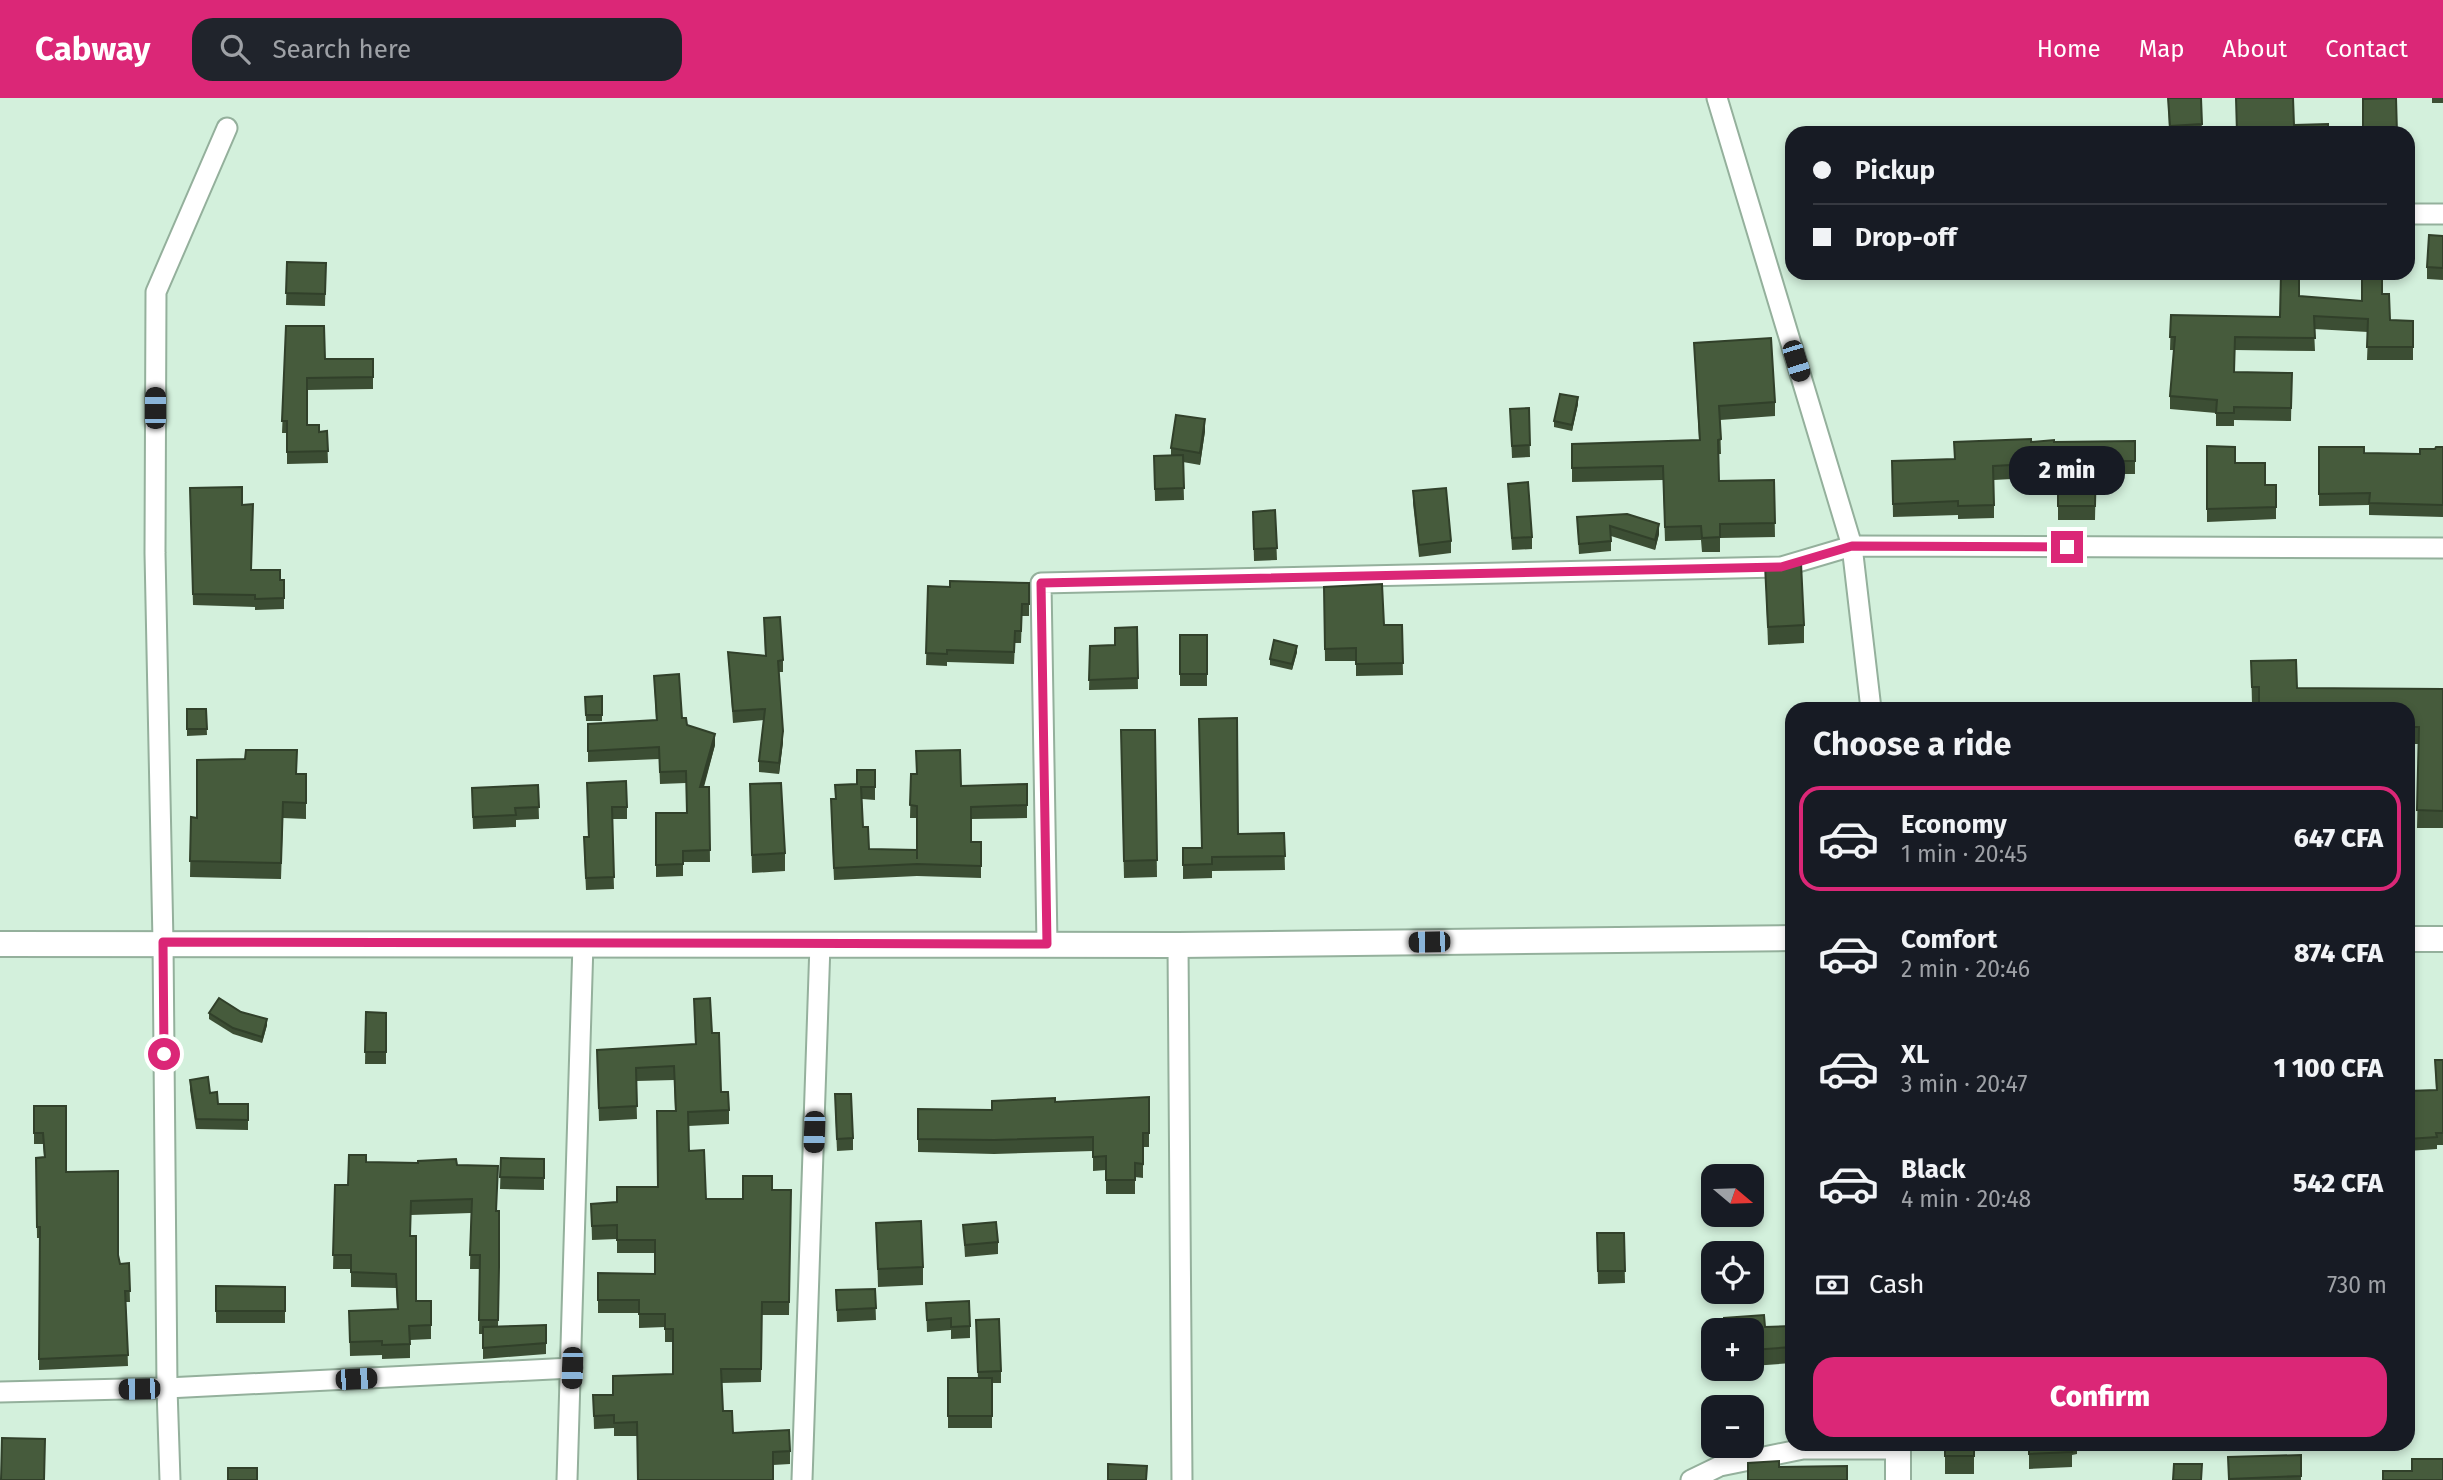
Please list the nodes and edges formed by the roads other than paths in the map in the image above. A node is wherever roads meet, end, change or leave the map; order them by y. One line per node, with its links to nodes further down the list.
1 (1717, 98): 5 (street)
2 (227, 128): 11 (street)
3 (2415, 214): 4 (street)
4 (2443, 214)
5 (1852, 546): 6 (street); 7 (street); 15 (street)
6 (2443, 548)
7 (1870, 702)
8 (1785, 938): 16 (street)
9 (2415, 939): 10 (street)
10 (2443, 939)
11 (163, 942): 12 (street); 13 (street); 18 (street)
12 (583, 943): 14 (street); 17 (street)
13 (0, 944)
14 (820, 944): 15 (street); 24 (street)
15 (1047, 944): 16 (street)
16 (1178, 944): 25 (street)
17 (572, 1368): 18 (street); 23 (street)
18 (167, 1388): 19 (street); 22 (street)
19 (0, 1392)
20 (1793, 1451): 26 (street)
21 (1898, 1451): 27 (street)
22 (170, 1480)
23 (567, 1480)
24 (802, 1480)
25 (1182, 1480)
26 (1691, 1480)
27 (1898, 1480)

